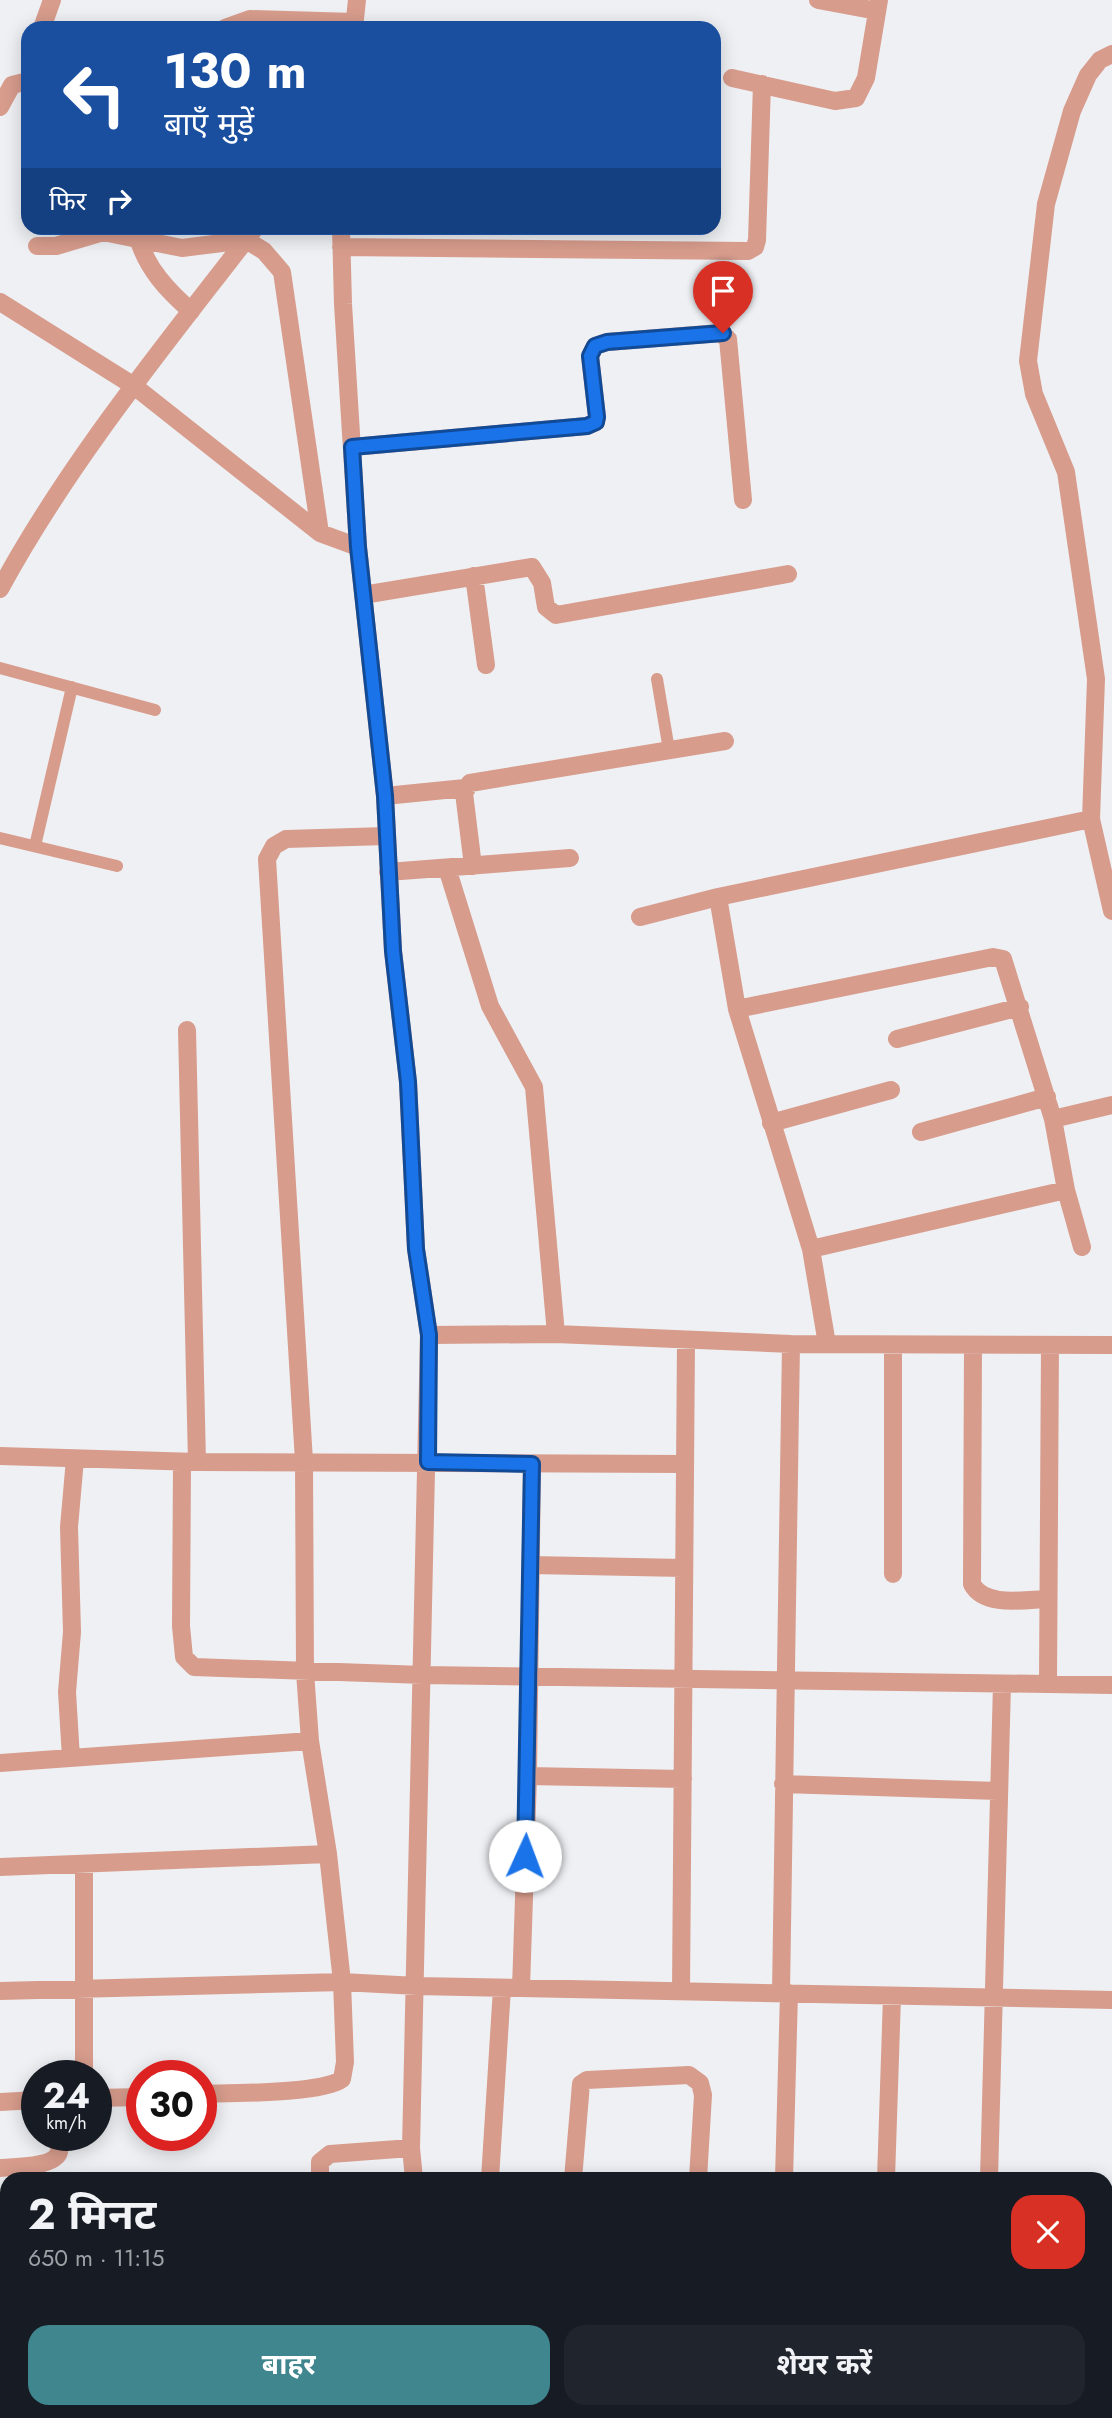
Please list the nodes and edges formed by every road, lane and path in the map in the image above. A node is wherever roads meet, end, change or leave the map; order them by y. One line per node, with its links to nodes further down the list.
1 (52, 0): 5 (street)
2 (357, 0): 8 (street)
3 (818, 0): 4 (street)
4 (878, 6): 12 (street)
5 (44, 21)
6 (244, 21): 7 (street)
7 (285, 21)
8 (354, 21)
9 (1112, 54): 42 (street)
10 (732, 78): 12 (street)
11 (21, 83): 13 (street)
12 (762, 84): 21 (street)
13 (0, 107)
14 (93, 235): 20 (street)
15 (246, 235): 19 (street)
16 (250, 235): 23 (street)
17 (252, 235): 27 (street)
18 (341, 235): 21 (street)
19 (149, 236): 23 (street)
20 (37, 246)
21 (341, 247): 25 (street)
22 (0, 302): 24 (street)
23 (191, 311): 24 (street)
24 (134, 386): 27 (street); 31 (street)
25 (352, 447): 26 (street); 28 (street)
26 (743, 500)
27 (320, 533): 28 (street)
28 (358, 547): 32 (street)
29 (788, 574): 30 (street)
30 (474, 576): 32 (street); 33 (street)
31 (0, 589)
32 (363, 595): 41 (street)
33 (486, 665)
34 (0, 668): 36 (lane)
35 (657, 679): 39 (lane)
36 (72, 687): 37 (lane); 45 (lane)
37 (155, 710)
38 (725, 741): 39 (street)
39 (669, 750): 40 (street)
40 (465, 788): 41 (street); 48 (street)
41 (385, 796): 43 (street)
42 (1091, 819): 51 (street); 52 (street)
43 (386, 836): 50 (street); 78 (street)
44 (0, 838): 45 (lane)
45 (35, 846): 47 (lane)
46 (570, 858): 48 (street)
47 (117, 866)
48 (473, 866): 49 (street)
49 (447, 868): 50 (street); 67 (street)
50 (388, 872): 68 (street)
51 (718, 897): 53 (street); 55 (street)
52 (1112, 911)
53 (640, 917)
54 (1020, 1007): 55 (street); 57 (street); 59 (street)
55 (737, 1009): 62 (street)
56 (187, 1030): 79 (street)
57 (897, 1039)
58 (891, 1090): 62 (street)
59 (1046, 1097): 61 (street); 63 (street)
60 (1112, 1105): 61 (street)
61 (1053, 1119): 64 (street)
62 (771, 1123): 66 (street)
63 (921, 1132)
64 (1066, 1190): 65 (street); 66 (street)
65 (1082, 1247)
66 (811, 1249): 71 (street)
67 (556, 1334): 68 (street); 69 (street)
68 (429, 1335): 80 (street)
69 (686, 1341): 70 (street); 82 (street)
70 (791, 1344): 71 (street); 91 (street)
71 (827, 1344): 72 (street)
72 (893, 1345): 73 (street); 85 (street)
73 (973, 1345): 74 (street); 86 (street)
74 (1050, 1345): 75 (street); 86 (street)
75 (1112, 1345)
76 (0, 1456): 77 (street)
77 (75, 1458): 79 (street); 96 (street)
78 (304, 1461): 79 (street); 80 (street); 87 (street)
79 (189, 1462): 87 (street)
80 (428, 1462): 81 (street); 88 (street)
81 (532, 1464): 82 (street); 83 (street)
82 (684, 1464): 84 (street)
83 (531, 1565): 84 (street); 89 (street)
84 (684, 1568): 90 (street)
85 (892, 1574)
86 (1046, 1599): 93 (street)
87 (305, 1672): 88 (street); 95 (street)
88 (423, 1675): 89 (street); 106 (street)
89 (528, 1677): 90 (street); 98 (street)
90 (682, 1679): 91 (street); 99 (street)
91 (785, 1681): 92 (street); 100 (street)
92 (1002, 1684): 93 (street); 101 (street)
93 (1048, 1684): 94 (street)
94 (1112, 1685)
95 (310, 1741): 96 (street); 102 (street)
96 (71, 1758): 97 (street)
97 (0, 1763)
98 (528, 1776): 99 (street); 109 (street)
99 (682, 1779): 111 (street)
100 (783, 1784): 101 (street); 112 (street)
101 (999, 1791): 114 (street)
102 (328, 1854): 103 (street); 105 (street)
103 (84, 1864): 104 (street); 107 (street)
104 (0, 1867)
105 (342, 1982): 106 (street); 107 (street); 117 (street)
106 (416, 1986): 108 (street); 120 (street)
107 (83, 1987): 110 (street); 116 (street)
108 (502, 1988): 109 (street); 125 (street)
109 (521, 1988): 111 (street)
110 (0, 1991)
111 (681, 1991): 112 (street)
112 (785, 1993): 113 (street); 128 (street)
113 (892, 1996): 114 (street); 129 (street)
114 (994, 1997): 115 (street); 130 (street)
115 (1112, 2000)
116 (84, 2060)
117 (217, 2093)
118 (21, 2101): 119 (street)
119 (0, 2102)
120 (411, 2148): 123 (street); 124 (street)
121 (59, 2151): 122 (street)
122 (0, 2168)
123 (320, 2172)
124 (413, 2172)
125 (491, 2172)
126 (574, 2172): 127 (street)
127 (698, 2172)
128 (783, 2172)
129 (886, 2172)
130 (989, 2172)

